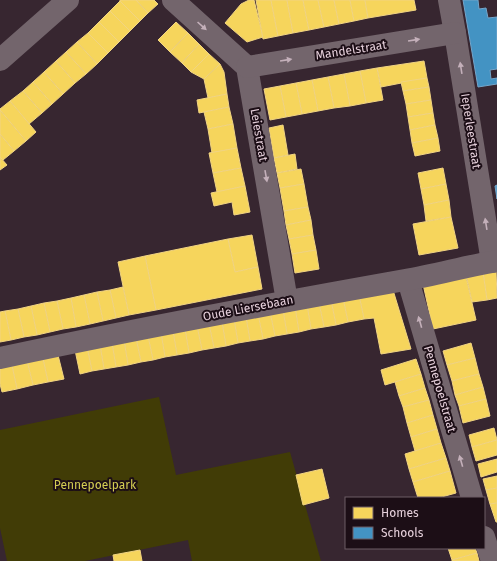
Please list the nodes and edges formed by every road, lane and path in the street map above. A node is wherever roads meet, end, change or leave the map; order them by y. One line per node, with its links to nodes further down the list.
1 (68, 0): 5 (street)
2 (173, 0): 6 (street, one-way to 6)
3 (449, 0): 4 (street, Ieperleestraat)
4 (455, 33): 6 (street, Mandelstraat, one-way to 4); 7 (street, Ieperleestraat, one-way to 4)
5 (0, 60)
6 (247, 67): 9 (street, Leiestraat, one-way to 9)
7 (495, 262): 8 (street, Oude Liersebaan)
8 (408, 280): 9 (street, Oude Liersebaan); 11 (street, Pennepoelstraat, one-way to 8)
9 (287, 301): 10 (street, Oude Liersebaan)
10 (0, 358)
11 (472, 497)
12 (485, 539): 13 (street)
13 (492, 561)

